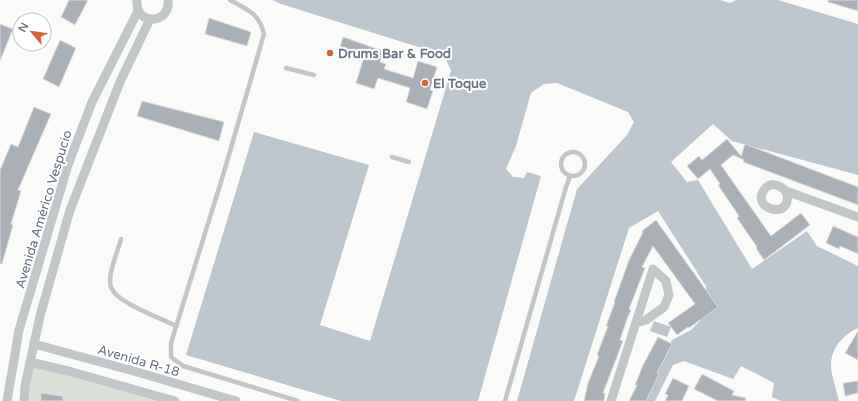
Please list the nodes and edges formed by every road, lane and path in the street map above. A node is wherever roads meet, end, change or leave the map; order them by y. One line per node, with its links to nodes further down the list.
1 (137, 0): 4 (street)
2 (168, 0): 5 (street)
3 (230, 0): 15 (lane)
4 (138, 11): 5 (street); 18 (street, Avenida Américo Vespucio)
5 (150, 19): 16 (street, Avenida Américo Vespucio)
6 (286, 68): 7 (lane)
7 (314, 75)
8 (392, 157): 9 (lane)
9 (409, 162)
10 (570, 176): 10 (lane); 23 (lane)
11 (786, 191): 12 (street)
12 (858, 217)
13 (121, 239): 15 (lane)
14 (636, 323): 14 (street); 24 (street)
15 (176, 326): 22 (lane)
16 (34, 344): 17 (street, Avenida Américo Vespucio); 21 (street, Avenida R-18)
17 (30, 362): 19 (street, Avenida Américo Vespucio); 20 (street)
18 (7, 401)
19 (24, 401)
20 (175, 401)
21 (236, 401)
22 (298, 401)
23 (506, 401)
24 (611, 401)

